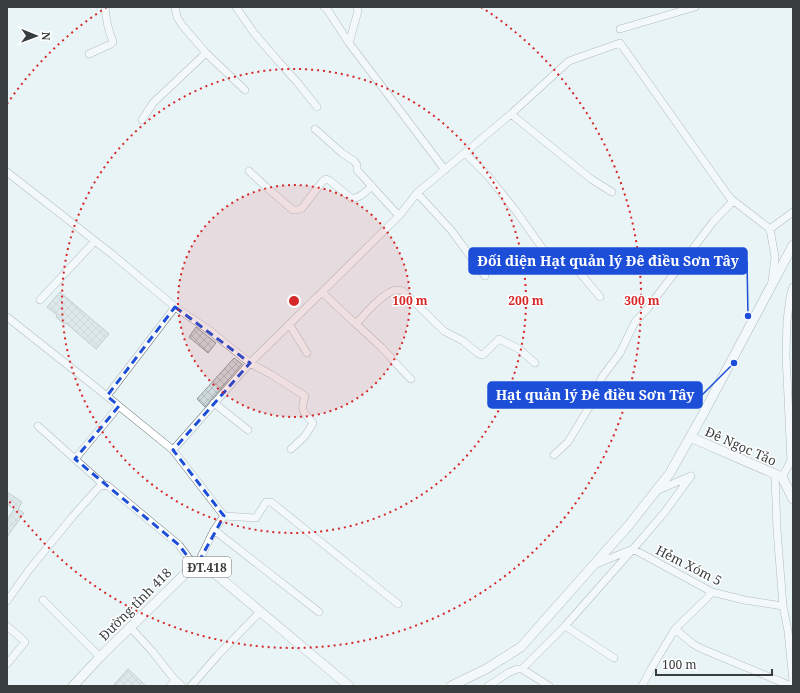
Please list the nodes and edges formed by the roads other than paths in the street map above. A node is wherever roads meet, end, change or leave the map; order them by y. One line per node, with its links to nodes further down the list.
1 (106, 7): 10 (street)
2 (175, 7): 9 (street)
3 (236, 7): 12 (street)
4 (324, 7): 8 (street)
5 (357, 7): 8 (street)
6 (695, 7): 7 (street)
7 (620, 29)
8 (349, 43): 17 (street)
9 (206, 53): 11 (street); 14 (street)
10 (89, 54)
11 (245, 90)
12 (317, 107)
13 (511, 114): 16 (street); 21 (street); 23 (street)
14 (142, 120)
15 (315, 129): 20 (street)
16 (465, 153): 17 (street); 33 (street)
17 (445, 170): 22 (street)
18 (249, 171): 20 (street)
19 (7, 172): 27 (street)
20 (372, 186): 25 (street)
21 (612, 192)
22 (417, 194): 25 (street); 29 (street)
23 (733, 201): 26 (street); 51 (street)
24 (793, 212): 26 (street)
25 (399, 216): 32 (street)
26 (770, 229): 30 (street)
27 (95, 241): 34 (street); 35 (street)
28 (793, 245): 30 (main road)
29 (485, 276)
30 (772, 286): 48 (main road)
31 (793, 287): 53 (street)
32 (322, 292): 37 (street); 38 (street)
33 (600, 297)
34 (40, 300)
35 (176, 307): 40 (street); 43 (street)
36 (7, 317): 43 (street)
37 (289, 324): 39 (street); 40 (street)
38 (356, 324): 41 (street); 42 (street)
39 (307, 353)
40 (250, 363): 44 (street); 49 (street)
41 (536, 363)
42 (411, 379)
43 (107, 396): 45 (street)
44 (214, 403): 47 (street); 50 (street)
45 (119, 406): 50 (street); 52 (street)
46 (38, 426): 52 (street)
47 (248, 430)
48 (690, 437): 54 (main road, Đê Ngọc Tảo); 56 (main road)
49 (291, 449)
50 (173, 450): 58 (street)
51 (554, 455)
52 (75, 459): 55 (street)
53 (792, 461): 54 (street)
54 (778, 476): 57 (main road, Đê Ngọc Tảo); 67 (street)
55 (104, 485): 61 (street); 65 (street)
56 (656, 491): 60 (street); 62 (main road)
57 (793, 499)
58 (224, 516): 59 (street); 66 (street)
59 (214, 530): 61 (street); 69 (street)
60 (633, 549): 62 (street); 63 (street, Hẻm Xóm 5); 71 (street)
61 (196, 564): 68 (main road, ĐT.418); 72 (main road, Đường tỉnh 418 / ĐT.418)
62 (594, 565): 86 (main road)
63 (712, 592): 67 (street, Hẻm Xóm 5); 73 (street)
64 (43, 600): 74 (street)
65 (7, 601)
66 (398, 604)
67 (783, 606): 79 (street)
68 (260, 612): 84 (street); 85 (main road, ĐT.418)
69 (319, 612)
70 (7, 626): 76 (street)
71 (565, 626): 75 (street); 77 (street)
72 (130, 627): 74 (main road, Đường tỉnh 418 / ĐT.418); 78 (street)
73 (675, 629): 80 (street); 89 (street)
74 (100, 657): 81 (main road, Đường tỉnh 418 / ĐT.418)
75 (614, 658)
76 (7, 664)
77 (522, 669): 87 (street); 88 (street)
78 (175, 680): 82 (street); 83 (street)
79 (793, 682)
80 (644, 685)
81 (73, 686)
82 (170, 686)
83 (182, 686)
84 (191, 686)
85 (350, 686)
86 (451, 686)
87 (488, 686)
88 (549, 686)
89 (791, 686)

